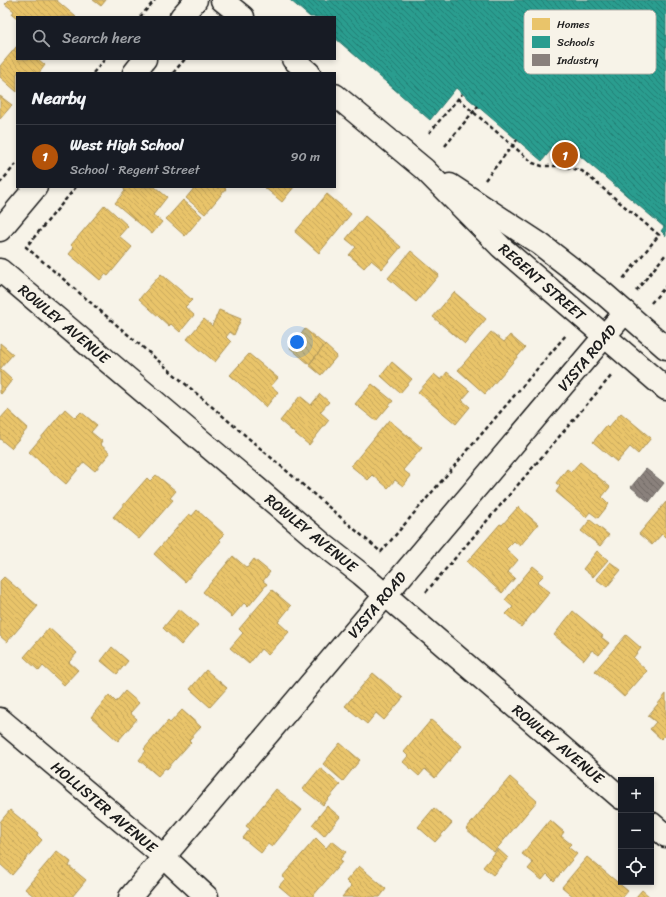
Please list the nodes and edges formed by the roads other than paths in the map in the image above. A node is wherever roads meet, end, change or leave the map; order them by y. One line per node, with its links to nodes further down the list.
1 (196, 0): 3 (street)
2 (222, 0): 4 (street)
3 (182, 16)
4 (241, 16)
5 (145, 60): 7 (street)
6 (294, 60): 8 (street)
7 (135, 72)
8 (308, 72)
9 (336, 96): 10 (street, REGENT STREET)
10 (424, 169): 14 (street, REGENT STREET); 15 (street, REGENT STREET)
11 (35, 188): 12 (street)
12 (0, 230)
13 (0, 270): 18 (street, ROWLEY AVENUE)
14 (625, 312): 15 (street, VISTA ROAD); 16 (street, REGENT STREET)
15 (605, 337): 17 (street, REGENT STREET); 18 (street, VISTA ROAD)
16 (666, 348)
17 (666, 389)
18 (386, 595): 20 (street, ROWLEY AVENUE); 23 (street, VISTA ROAD)
19 (0, 719): 23 (street, HOLLISTER AVENUE)
20 (618, 795)
21 (654, 826): 22 (street)
22 (666, 836)
23 (164, 857): 24 (street, VISTA ROAD); 25 (street, HOLLISTER AVENUE)
24 (130, 897)
25 (207, 897)

